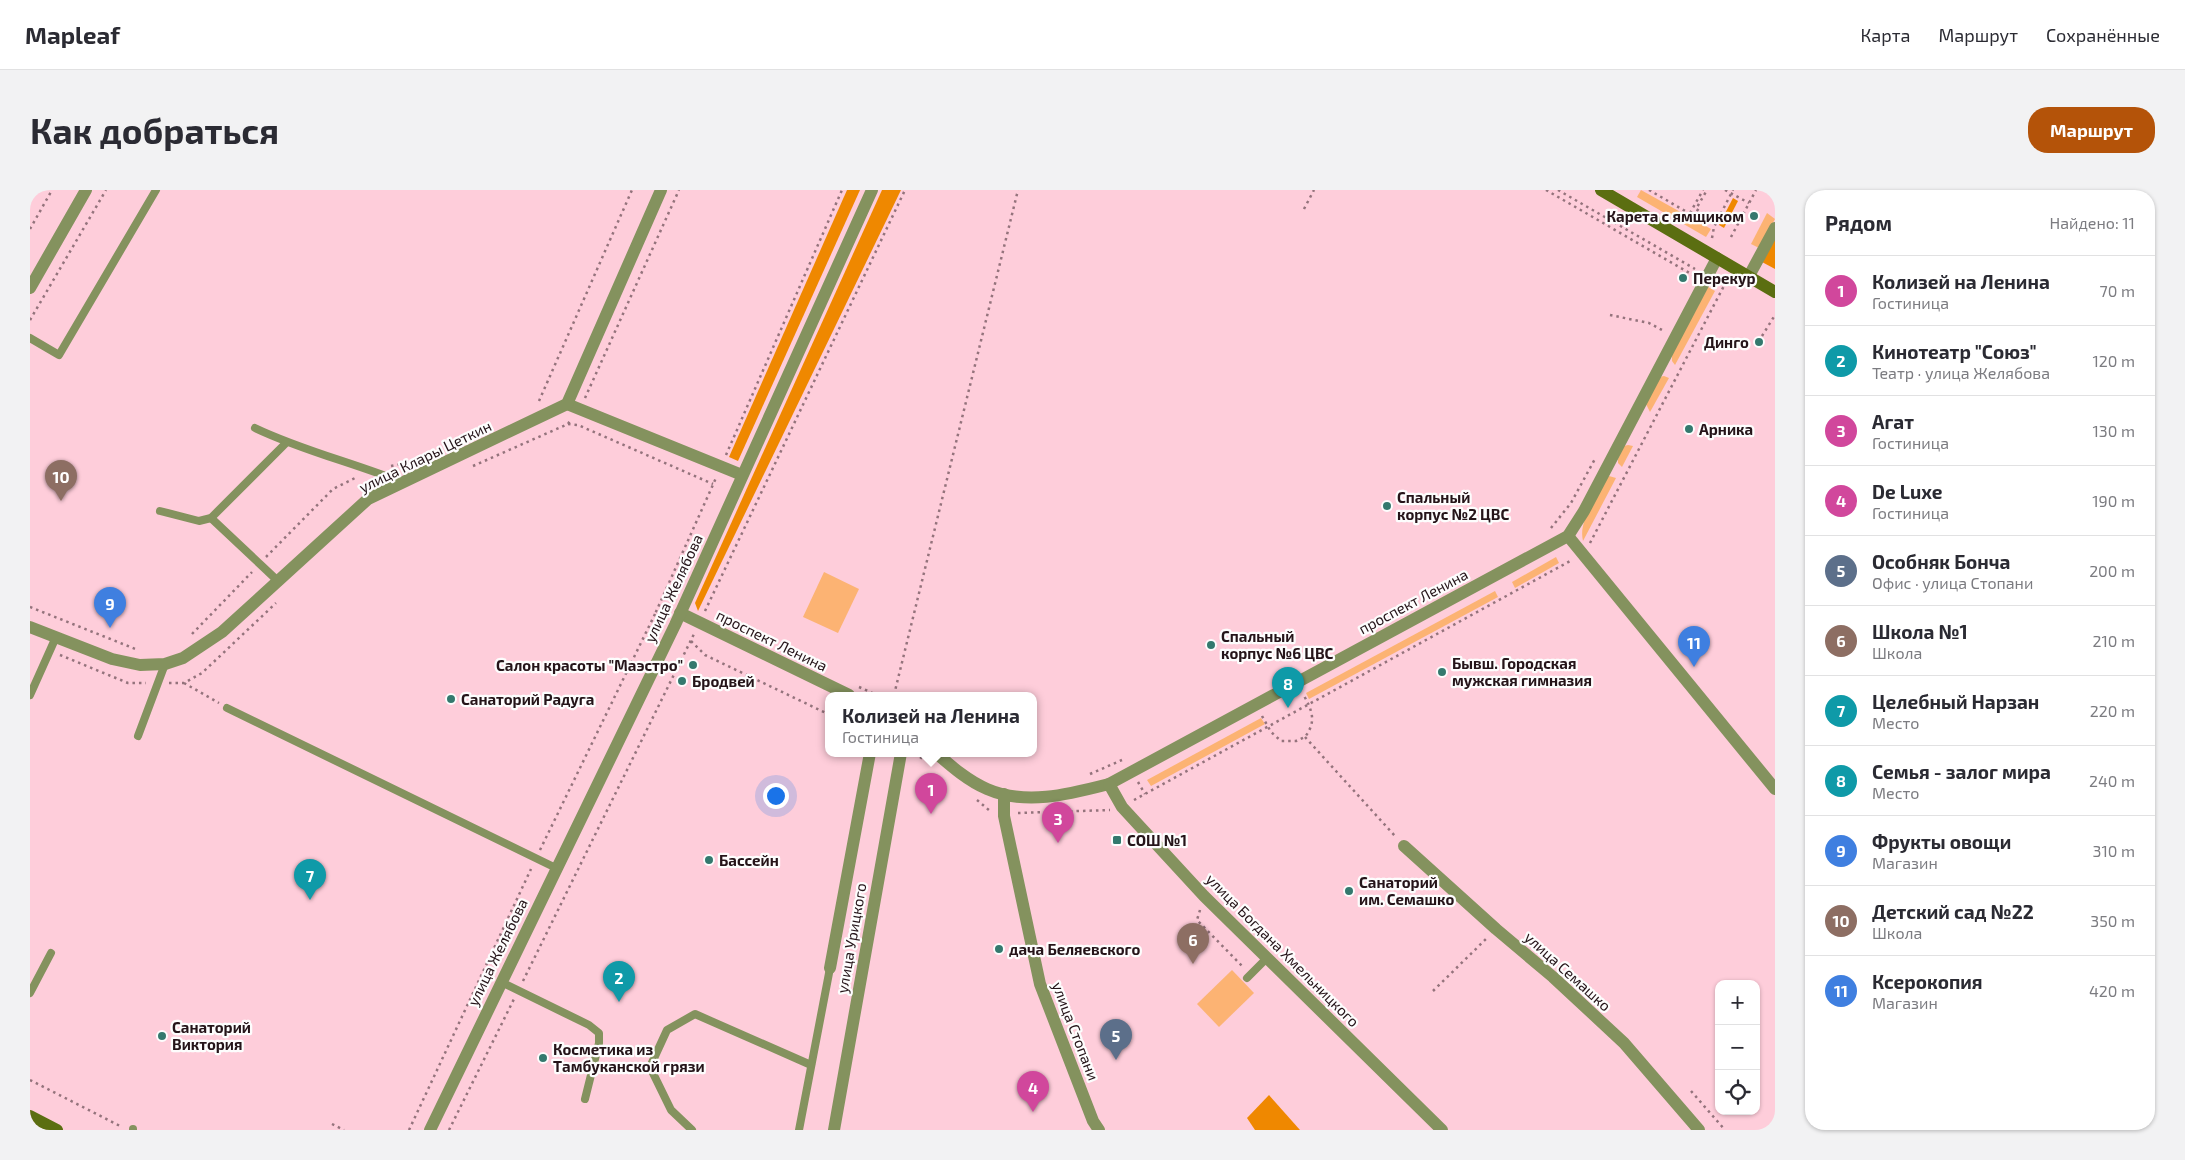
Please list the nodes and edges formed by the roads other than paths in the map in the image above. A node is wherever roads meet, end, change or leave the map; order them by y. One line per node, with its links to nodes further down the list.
1 (86, 190): 9 (street)
2 (156, 190): 11 (lane)
3 (661, 190): 12 (street)
4 (872, 190): 15 (street, улица Желябова)
5 (1601, 190): 7 (main road)
6 (1775, 228): 8 (street)
7 (1717, 258): 8 (main road); 19 (street, проспект Ленина)
8 (1749, 276): 10 (main road)
9 (30, 288)
10 (1775, 292)
11 (30, 338)
12 (567, 404): 15 (street); 16 (street, улица Клары Цеткин)
13 (255, 428): 14 (lane)
14 (286, 443): 16 (lane); 18 (lane)
15 (742, 475): 21 (street, улица Желябова)
16 (404, 483): 20 (street, улица Клары Цеткин)
17 (160, 511): 18 (lane)
18 (211, 518): 20 (lane)
19 (1568, 536): 32 (street, проспект Ленина); 33 (street)
20 (279, 582): 24 (street, улица Клары Цеткин)
21 (680, 613): 25 (street, проспект Ленина); 36 (street, улица Желябова)
22 (30, 627): 23 (street, улица Клары Цеткин)
23 (56, 637): 24 (street, улица Клары Цеткин); 26 (lane)
24 (165, 664): 28 (lane)
25 (843, 692)
26 (30, 695)
27 (227, 708): 36 (lane)
28 (138, 736)
29 (869, 757): 39 (street, улица Урицкого)
30 (900, 757): 51 (street, улица Урицкого)
31 (941, 757): 34 (street, проспект Ленина)
32 (1109, 784): 34 (street, проспект Ленина); 38 (street, улица Богдана Хмельницкого)
33 (1775, 789)
34 (1004, 794): 52 (street, улица Стопани)
35 (1404, 846): 46 (street, улица Семашко)
36 (556, 868): 41 (street, улица Желябова)
37 (51, 953): 42 (lane)
38 (1268, 958): 40 (lane); 53 (street, улица Богдана Хмельницкого)
39 (830, 968): 43 (lane)
40 (1249, 976)
41 (501, 982): 44 (lane); 48 (street, улица Желябова)
42 (30, 993)
43 (811, 1064): 49 (lane); 50 (lane)
44 (585, 1099)
45 (30, 1116): 47 (main road)
46 (1704, 1126)
47 (57, 1130)
48 (430, 1130)
49 (692, 1130)
50 (799, 1130)
51 (834, 1130)
52 (1099, 1130)
53 (1442, 1130)

